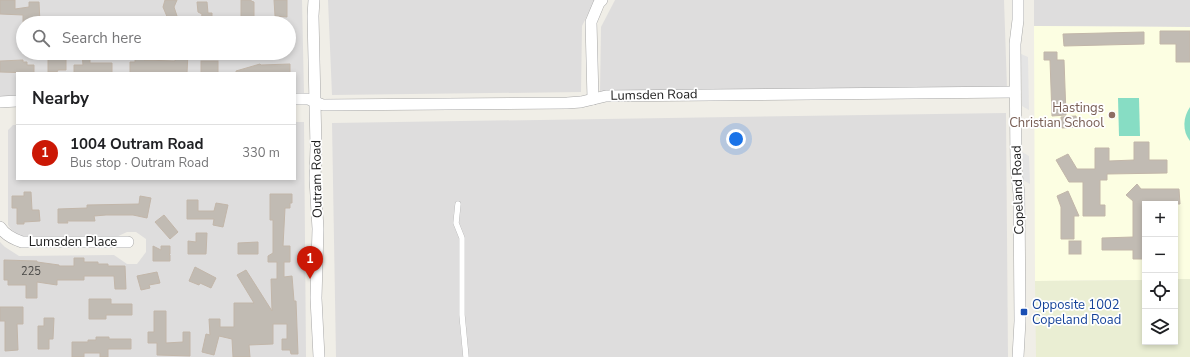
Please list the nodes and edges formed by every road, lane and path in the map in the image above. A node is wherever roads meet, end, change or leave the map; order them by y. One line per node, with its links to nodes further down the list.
1 (314, 0): 8 (street, Outram Road)
2 (602, 0): 6 (street)
3 (1018, 0): 4 (street, Copeland Road)
4 (1015, 92): 6 (street, Lumsden Road); 15 (street, Copeland Road)
5 (296, 99): 8 (street, Lumsden Road)
6 (592, 99): 8 (street, Lumsden Road)
7 (16, 101): 9 (street)
8 (315, 101): 13 (street, Outram Road)
9 (0, 102)
10 (458, 204): 14 (lane)
11 (0, 227): 12 (street, Lumsden Place)
12 (128, 242)
13 (319, 357)
14 (466, 357)
15 (1018, 357)

